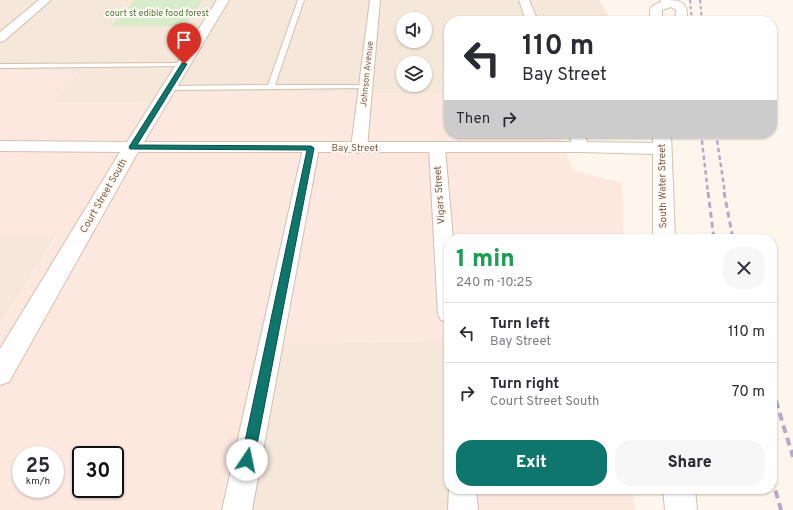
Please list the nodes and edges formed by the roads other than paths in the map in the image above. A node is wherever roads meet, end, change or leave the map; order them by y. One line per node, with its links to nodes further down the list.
1 (46, 0): 10 (street)
2 (223, 0): 11 (street, Court Street South)
3 (301, 0): 13 (lane)
4 (375, 0): 14 (street, Johnson Avenue)
5 (524, 0): 7 (street)
6 (670, 1): 8 (street); 9 (street)
7 (530, 16)
8 (656, 16)
9 (681, 16)
10 (0, 38)
11 (184, 64): 12 (lane); 15 (street, Court Street South)
12 (0, 66)
13 (271, 87): 14 (lane); 15 (lane)
14 (366, 87): 21 (street, Johnson Avenue)
15 (169, 88): 19 (street, Court Street South)
16 (579, 140): 17 (street, Bay Street); 22 (street, Bay Street)
17 (662, 141): 23 (street, South Water Street)
18 (0, 146): 19 (street, Bay Street)
19 (132, 147): 20 (street, Bay Street); 25 (street, Court Street South)
20 (311, 148): 21 (street, Bay Street); 28 (street)
21 (359, 148): 22 (street, Bay Street)
22 (437, 148): 24 (street, Vigars Street)
23 (664, 234)
24 (444, 245)
25 (0, 373)
26 (462, 494): 29 (street)
27 (679, 494): 30 (street)
28 (237, 510)
29 (463, 510)
30 (681, 510)

